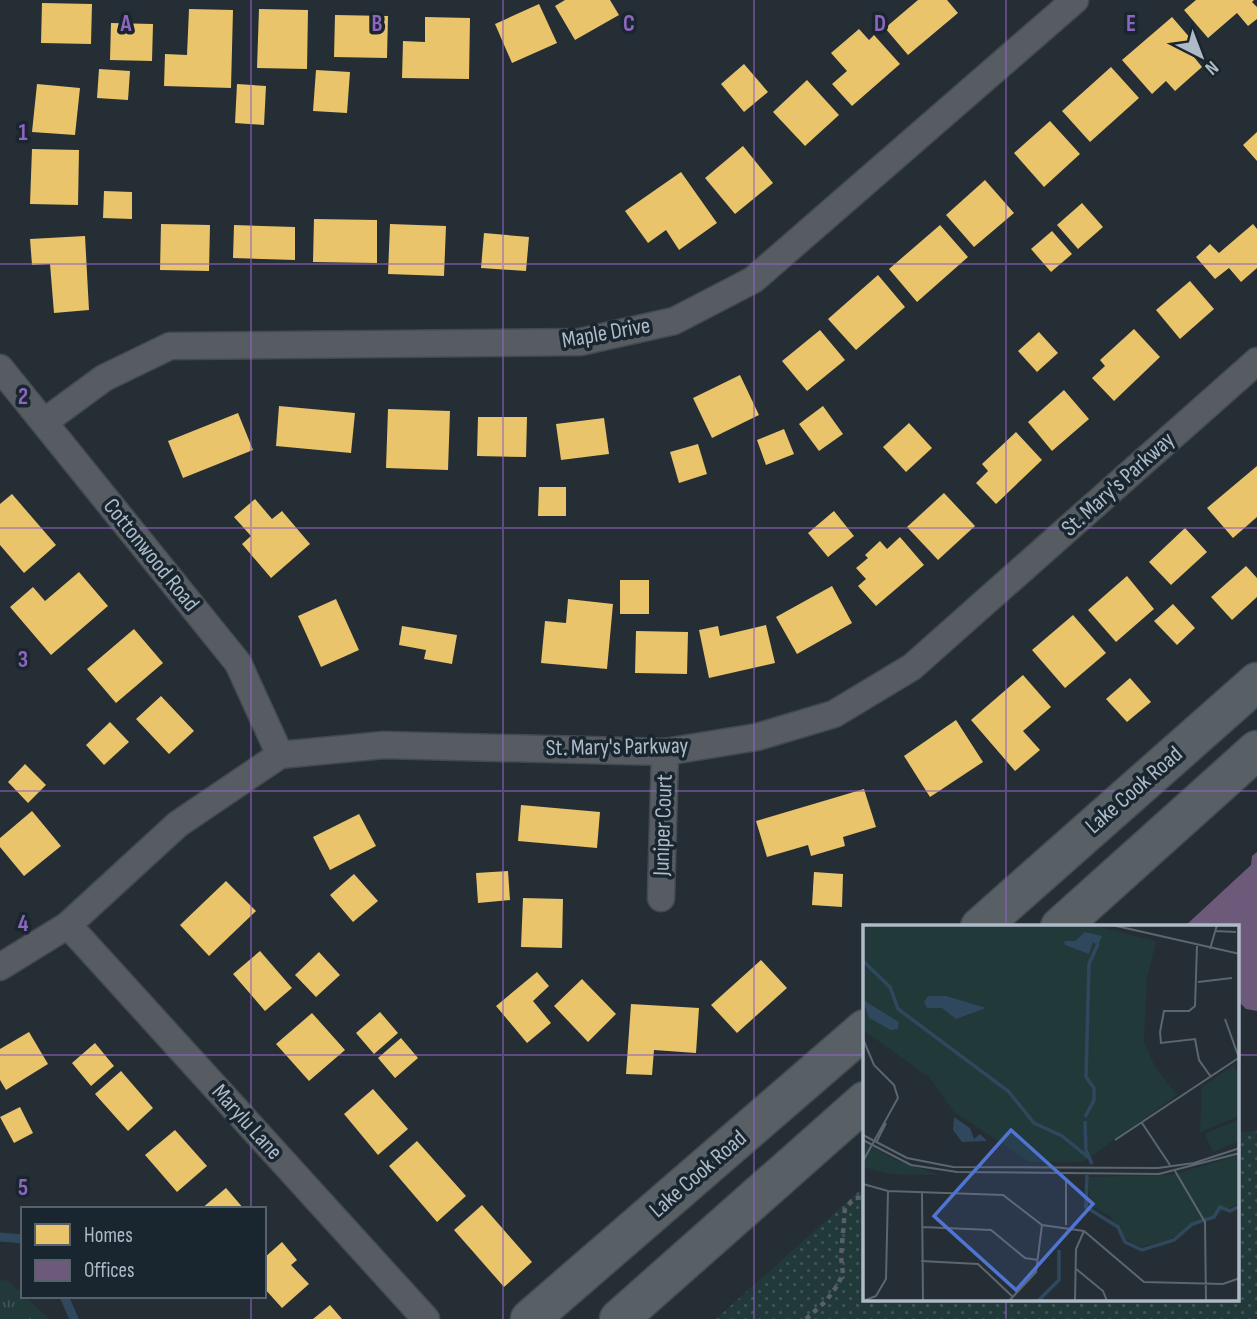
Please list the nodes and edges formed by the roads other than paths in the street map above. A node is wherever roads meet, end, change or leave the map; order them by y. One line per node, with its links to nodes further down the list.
1 (1075, 0): 4 (street, Maple Drive)
2 (1257, 361): 7 (street, St. Mary's Parkway)
3 (0, 368): 4 (street, Cottonwood Road)
4 (44, 422): 8 (street, Cottonwood Road)
5 (1257, 682): 11 (main road, Lake Cook Road)
6 (1257, 750): 12 (main road)
7 (666, 752): 8 (street, St. Mary's Parkway); 9 (street, Juniper Court)
8 (280, 755): 10 (street, St. Mary's Parkway)
9 (661, 898)
10 (68, 925): 13 (street, St. Mary's Parkway); 16 (street, Marylu Lane)
11 (982, 925)
12 (1062, 925)
13 (0, 967)
14 (863, 1031): 17 (main road, Lake Cook Road)
15 (863, 1103): 18 (main road)
16 (426, 1319)
17 (530, 1319)
18 (619, 1319)

